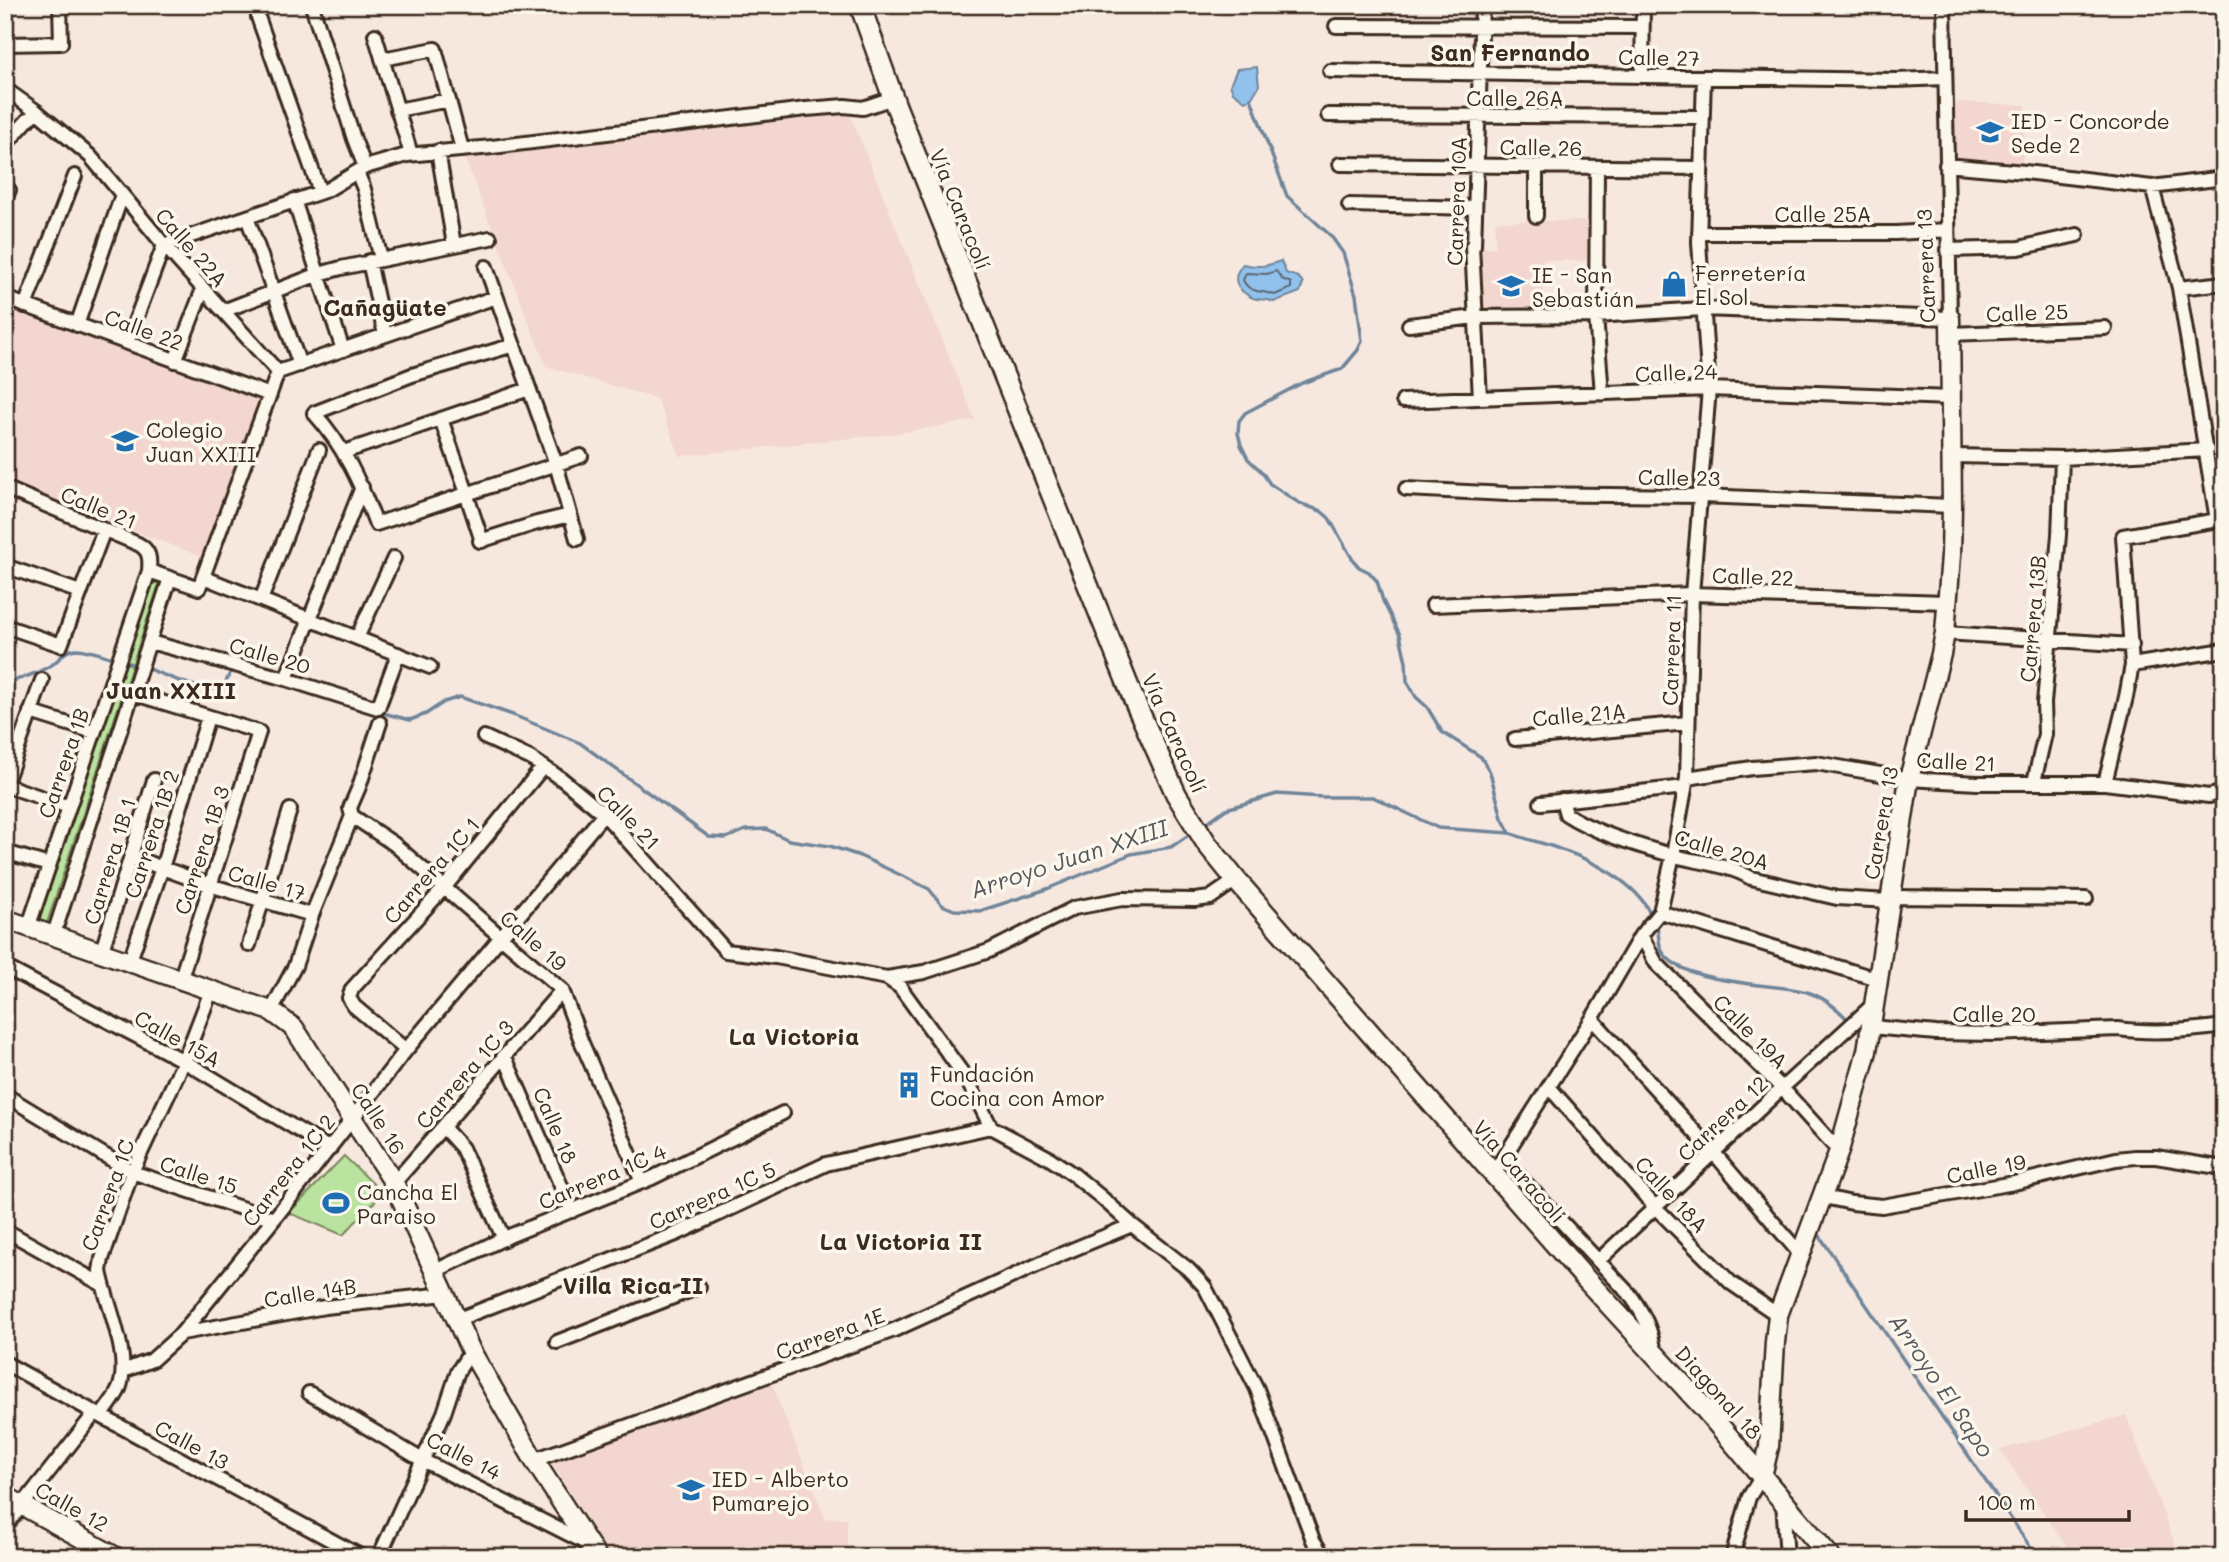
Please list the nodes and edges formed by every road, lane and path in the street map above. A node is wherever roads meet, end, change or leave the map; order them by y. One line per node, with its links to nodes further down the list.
1 (60, 5): 12 (street)
2 (860, 5): 20 (main road, Vía Caracolí)
3 (1482, 5): 8 (street, Carrera 10A)
4 (1643, 5): 10 (street)
5 (1944, 5): 18 (street, Carrera 13)
6 (313, 9): 37 (street)
7 (258, 17): 41 (street)
8 (1481, 25): 9 (street); 10 (street); 15 (street, Carrera 10A)
9 (1336, 26)
10 (1642, 27): 16 (street)
11 (375, 35): 13 (street)
12 (5, 44)
13 (382, 59): 21 (street); 22 (street)
14 (1330, 71): 15 (street, Calle 27)
15 (1480, 72): 16 (street, Calle 27); 25 (street, Carrera 10A)
16 (1642, 76): 17 (street, Calle 27)
17 (1704, 77): 18 (street, Calle 27); 26 (street, Carrera 11)
18 (1945, 78): 33 (street, Carrera 13)
19 (5, 89): 23 (street, Calle 22A)
20 (893, 98): 28 (street); 155 (main road, Vía Caracolí)
21 (449, 100): 22 (street); 28 (street)
22 (397, 110): 30 (street)
23 (36, 111): 27 (street); 42 (street, Calle 22A)
24 (1328, 115): 25 (street, Calle 26A)
25 (1478, 117): 26 (street, Calle 26A); 32 (street, Carrera 10A)
26 (1701, 117): 36 (street, Carrera 11)
27 (5, 145)
28 (462, 149): 29 (street)
29 (438, 151): 30 (street); 53 (street)
30 (411, 154): 37 (street)
31 (1340, 164): 32 (street, Calle 26)
32 (1477, 164): 34 (street, Calle 26); 45 (street, Carrera 10A)
33 (1946, 165): 40 (street); 48 (street, Carrera 13)
34 (1536, 167): 35 (street, Calle 26); 47 (street)
35 (1597, 167): 36 (street, Calle 26); 67 (street)
36 (1700, 168): 49 (street, Carrera 11)
37 (361, 170): 41 (street); 55 (street)
38 (75, 176): 64 (street)
39 (2224, 178): 40 (street)
40 (2152, 187): 59 (street)
41 (320, 192): 43 (street)
42 (122, 195): 52 (street, Calle 22A); 69 (street)
43 (294, 201): 46 (street); 57 (street)
44 (1349, 205): 45 (street)
45 (1475, 208): 68 (street, Carrera 10A)
46 (247, 216): 52 (street); 61 (street)
47 (1535, 216)
48 (1947, 230): 49 (street, Calle 25A); 54 (street, Carrera 13)
49 (1699, 233): 65 (street, Carrera 11)
50 (2077, 235): 54 (street)
51 (490, 238): 53 (street)
52 (164, 244): 60 (street, Calle 22A); 74 (street)
53 (454, 245): 55 (street)
54 (1948, 250): 71 (street, Carrera 13)
55 (375, 260): 57 (street); 73 (street)
56 (486, 267): 62 (street)
57 (319, 274): 61 (street); 76 (street)
58 (2224, 283): 59 (street)
59 (2179, 288): 89 (street)
60 (203, 289): 66 (street, Calle 22A); 77 (street)
61 (274, 292): 66 (street); 78 (street)
62 (496, 297): 73 (street); 75 (street)
63 (5, 298): 64 (street, Calle 22)
64 (25, 306): 69 (street, Calle 22)
65 (1702, 309): 67 (street, Calle 25); 71 (street, Calle 25); 81 (street, Carrera 11)
66 (223, 311): 79 (street, Calle 22A)
67 (1596, 316): 68 (street, Calle 25); 82 (street)
68 (1475, 317): 70 (street, Calle 25); 84 (street, Carrera 10A)
69 (77, 325): 74 (street, Calle 22)
70 (1409, 325)
71 (1950, 326): 72 (street, Calle 25); 85 (street, Carrera 13)
72 (2105, 328)
73 (385, 335): 76 (street)
74 (127, 343): 77 (street, Calle 22)
75 (514, 345): 80 (street); 90 (street)
76 (343, 350): 78 (street)
77 (175, 361): 83 (street, Calle 22)
78 (300, 365): 79 (street)
79 (278, 372): 83 (street)
80 (528, 389): 87 (street); 94 (street)
81 (1709, 389): 82 (street, Calle 24); 85 (street, Calle 24); 99 (street, Carrera 11)
82 (1602, 394): 84 (street, Calle 24)
83 (270, 395): 109 (street)
84 (1479, 398): 86 (street, Calle 24)
85 (1951, 398): 92 (street, Carrera 13)
86 (1403, 401)
87 (442, 419): 90 (street); 98 (street)
88 (319, 450): 112 (street)
89 (2207, 450): 93 (street); 102 (street)
90 (344, 452): 95 (street)
91 (581, 456): 94 (street)
92 (1952, 456): 93 (street); 100 (street, Carrera 13)
93 (2062, 458): 119 (street, Carrera 13B)
94 (555, 464): 98 (street); 101 (street)
95 (362, 487): 98 (street); 115 (street)
96 (5, 488): 103 (street, Calle 21)
97 (1406, 489): 99 (street, Calle 23)
98 (466, 493): 101 (street)
99 (1701, 496): 100 (street, Calle 23); 111 (street, Carrera 11)
100 (1952, 506): 113 (street, Carrera 13)
101 (570, 515): 104 (street)
102 (2221, 520): 121 (street)
103 (104, 530): 107 (street, Calle 21); 110 (street)
104 (577, 539)
105 (394, 558): 118 (street)
106 (5, 566): 110 (street)
107 (149, 571): 108 (street); 133 (street, Carrera 1B)
108 (170, 578): 109 (street); 120 (street, Carrera 1B)
109 (201, 582): 112 (street)
110 (80, 592): 116 (street)
111 (1692, 594): 113 (street, Calle 22); 114 (street, Calle 22); 132 (street, Carrera 11)
112 (261, 600): 115 (street)
113 (1947, 602): 117 (street, Carrera 13)
114 (1433, 605)
115 (310, 619): 118 (street); 127 (street)
116 (5, 626)
117 (1944, 633): 119 (street); 137 (street, Carrera 13)
118 (357, 638): 123 (street)
119 (2049, 640): 121 (street); 139 (street, Carrera 13B)
120 (150, 642): 127 (street, Calle 20); 128 (street, Carrera 1B)
121 (2132, 645): 124 (street)
122 (2224, 650): 124 (street)
123 (398, 654): 125 (street); 127 (street, Calle 20)
124 (2132, 665): 141 (street)
125 (430, 667)
126 (42, 680): 129 (street)
127 (286, 680)
128 (132, 693): 130 (street); 166 (street, Carrera 1B)
129 (30, 712): 133 (street); 142 (street)
130 (208, 716): 154 (street, Carrera 1B 2); 156 (street, Carrera 1B 3)
131 (380, 723): 149 (street)
132 (1688, 723): 135 (street, Calle 21A); 140 (street, Carrera 11)
133 (94, 732): 146 (street, Carrera 1B)
134 (484, 737): 136 (street, Calle 21)
135 (1515, 739)
136 (543, 767): 148 (street, Calle 21); 157 (street, Carrera 1C 1)
137 (1909, 779): 139 (street, Calle 21); 140 (street, Calle 21); 158 (street, Carrera 13)
138 (155, 780): 152 (street, Carrera 1B 1)
139 (2034, 782): 141 (street, Calle 21)
140 (1686, 783): 144 (street, Calle 21); 151 (street, Carrera 11)
141 (2105, 783): 143 (street, Calle 21)
142 (5, 785): 146 (street)
143 (2224, 792)
144 (1562, 800): 145 (street, Calle 21); 151 (street, Calle 20A)
145 (1541, 803)
146 (69, 807): 153 (street, Carrera 1B)
147 (290, 810): 160 (street)
148 (604, 814): 167 (street, Carrera 1C 2); 172 (street, Calle 21)
149 (352, 816): 157 (street, Calle 19); 161 (street)
150 (5, 852): 153 (street)
151 (1673, 855): 158 (street, Calle 20A); 162 (street, Carrera 11)
152 (132, 858): 154 (street, Calle 17); 169 (street, Carrera 1B 1)
153 (50, 865): 164 (street, Carrera 1B)
154 (162, 868): 156 (street, Calle 17); 170 (street, Carrera 1B 2)
155 (1236, 880): 172 (street); 194 (main road, Vía Caracolí)
156 (209, 885): 160 (street, Calle 17); 174 (street, Carrera 1B 3)
157 (444, 887): 167 (street, Calle 19); 181 (street, Carrera 1C 1)
158 (1889, 899): 159 (street, Calle 20A); 173 (street, Carrera 13)
159 (2086, 899)
160 (262, 900): 161 (street, Calle 17); 168 (street)
161 (312, 915): 177 (street)
162 (1657, 915): 165 (street, Carrera 11); 173 (street)
163 (5, 919): 164 (street, Calle 16)
164 (28, 929): 166 (street, Calle 16)
165 (1641, 935): 178 (street, Carrera 11); 185 (street, Calle 19A)
166 (53, 937): 169 (street, Calle 16)
167 (502, 938): 175 (street, Calle 19); 181 (street, Carrera 1C 2)
168 (249, 945)
169 (100, 954): 170 (street, Calle 16)
170 (129, 963): 174 (street, Calle 16)
171 (5, 967): 183 (street, Calle 15A)
172 (887, 978): 189 (street)
173 (1877, 979): 179 (street, Carrera 13)
174 (180, 981): 176 (street, Calle 16)
175 (562, 990): 182 (street, Carrera 1C 3); 197 (street, Calle 19)
176 (211, 991): 177 (street, Calle 16); 183 (street, Carrera 1C)
177 (271, 1011): 188 (street, Calle 16)
178 (1592, 1018): 184 (street, Carrera 11); 193 (street)
179 (1857, 1026): 180 (street, Calle 20); 185 (street, Carrera 12); 192 (street, Carrera 13)
180 (2224, 1026)
181 (406, 1050): 188 (street, Carrera 1C 2)
182 (504, 1055): 190 (street, Carrera 1C 3); 201 (street, Calle 18)
183 (184, 1061): 191 (street, Calle 15A); 196 (street, Carrera 1C)
184 (1549, 1087): 194 (street, Carrera 11); 200 (street, Calle 18A)
185 (1782, 1088): 192 (street, Calle 19A); 193 (street, Carrera 12)
186 (5, 1095): 196 (street, Calle 15)
187 (783, 1114): 197 (street, Carrera 1C 4)
188 (352, 1119): 191 (street, Carrera 1C 2); 198 (street, Calle 16)
189 (991, 1127): 203 (street); 213 (street, Carrera 1C 5)
190 (443, 1128): 198 (street, Carrera 1C 3); 205 (street)
191 (330, 1149): 202 (street, Carrera 1C 2)
192 (1839, 1151): 199 (street, Carrera 13)
193 (1714, 1153): 200 (street, Carrera 12); 206 (street)
194 (1498, 1166): 207 (street, Diagonal 18); 217 (main road, Vía Caracolí)
195 (2224, 1168): 199 (street, Calle 19)
196 (132, 1172): 202 (street, Calle 15); 209 (street, Carrera 1C)
197 (642, 1182): 201 (street, Carrera 1C 4)
198 (394, 1183): 208 (street, Calle 16)
199 (1824, 1197): 206 (street, Carrera 13)
200 (1655, 1207): 207 (street, Carrera 12); 212 (street, Calle 18A)
201 (572, 1211): 205 (street, Carrera 1C 4)
202 (274, 1219): 214 (street, Carrera 1C 2)
203 (1132, 1225): 222 (street, Carrera 1E); 233 (street)
204 (5, 1230): 209 (street)
205 (504, 1239): 208 (street, Carrera 1C 4)
206 (1801, 1255): 212 (street, Carrera 13)
207 (1598, 1261): 217 (street, Diagonal 18)
208 (435, 1271): 211 (street, Calle 16)
209 (103, 1285): 219 (street, Carrera 1C)
210 (699, 1287): 215 (street)
211 (445, 1294): 213 (street, Calle 16); 214 (street, Calle 14B)
212 (1778, 1315): 224 (street, Carrera 13)
213 (456, 1320): 216 (street, Calle 16)
214 (182, 1333): 219 (street, Carrera 1C 2)
215 (557, 1342)
216 (471, 1351): 222 (street, Calle 16); 223 (street)
217 (1655, 1355): 224 (main road, Diagonal 18)
218 (5, 1363): 221 (street, Calle 13)
219 (123, 1371): 221 (street)
220 (309, 1393): 223 (street, Calle 14)
221 (98, 1415): 227 (street); 231 (street, Calle 13)
222 (534, 1460): 229 (street, Calle 16)
223 (424, 1461): 229 (street, Calle 14); 232 (street)
224 (1762, 1476): 226 (main road, Diagonal 18); 234 (street, Carrera 13)
225 (5, 1496): 227 (street, Calle 12)
226 (1783, 1502): 235 (street); 236 (main road, Diagonal 18)
227 (24, 1506): 228 (street); 230 (street, Calle 12)
228 (5, 1527)
229 (593, 1550)
230 (116, 1557)
231 (362, 1557)
232 (379, 1557)
233 (1324, 1557)
234 (1732, 1557)
235 (1787, 1557)
236 (1830, 1557)

